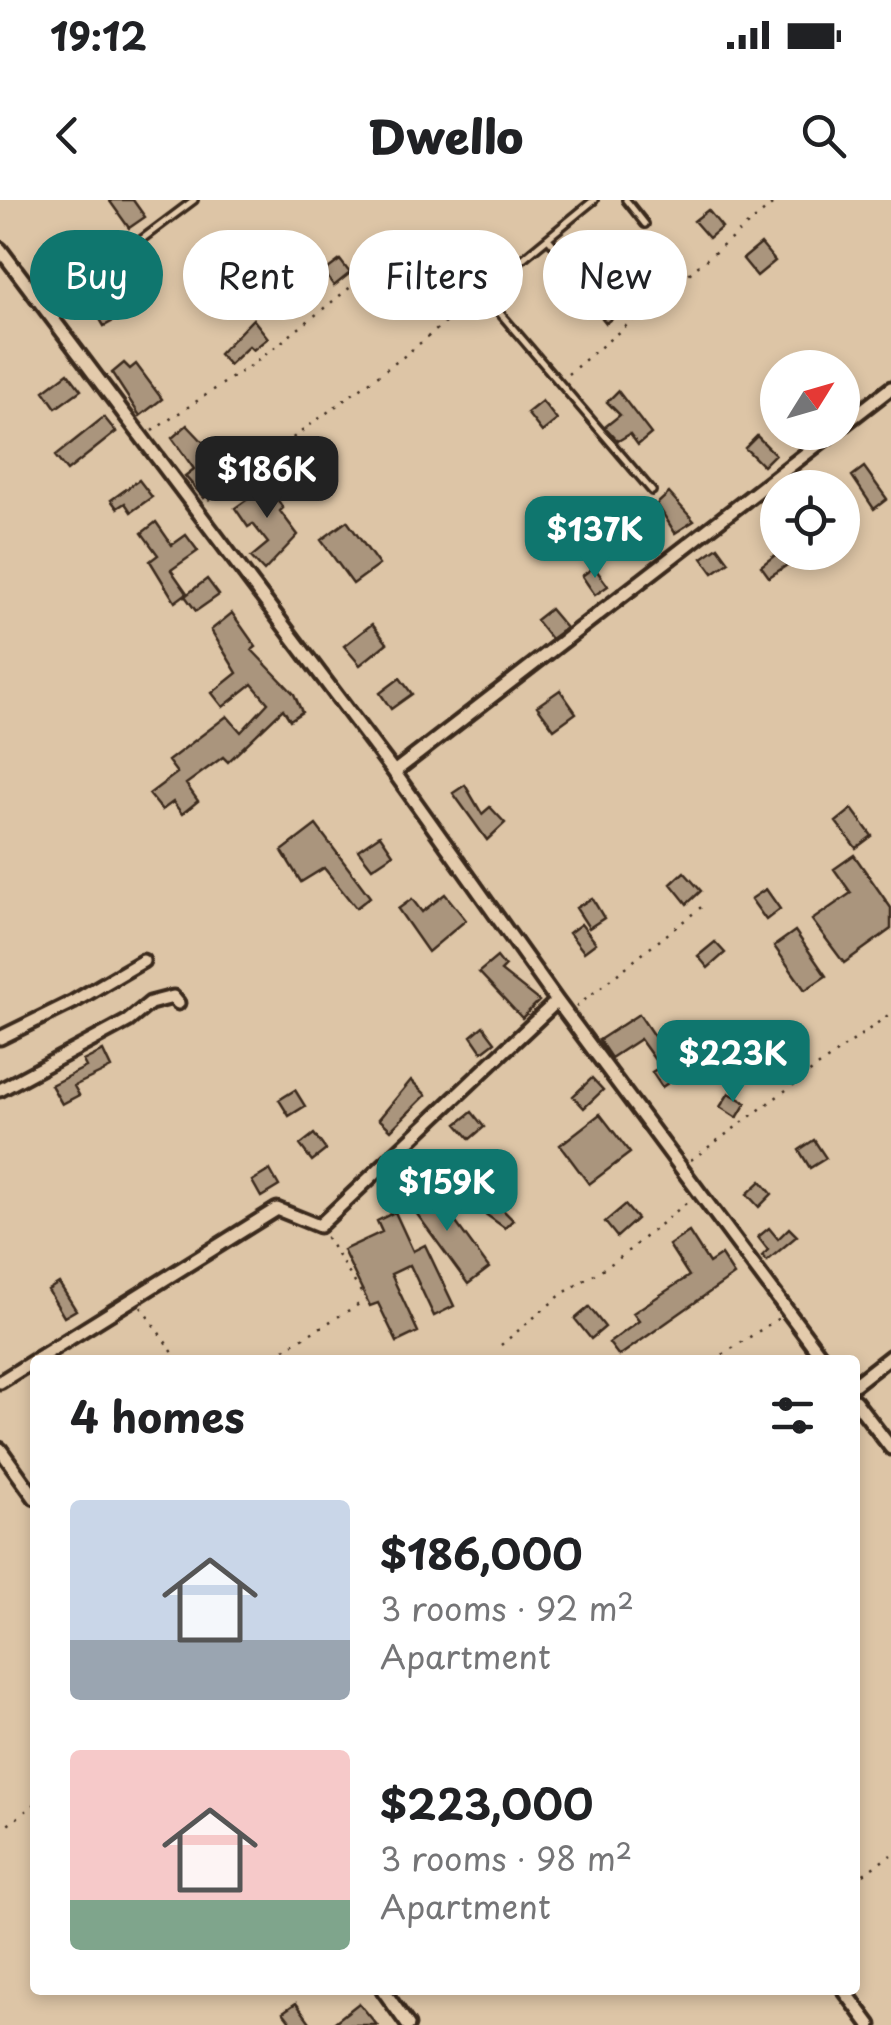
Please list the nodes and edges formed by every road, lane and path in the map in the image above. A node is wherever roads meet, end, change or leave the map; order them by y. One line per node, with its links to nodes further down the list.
1 (194, 200): 6 (lane)
2 (594, 200): 7 (lane)
3 (626, 200): 5 (lane)
4 (778, 200): 16 (path)
5 (645, 224)
6 (154, 230)
7 (558, 230)
8 (543, 242): 10 (lane)
9 (0, 249): 12 (street)
10 (523, 258)
11 (349, 288): 19 (path)
12 (30, 289)
13 (54, 320): 19 (street)
14 (448, 320): 22 (path)
15 (506, 320): 16 (lane)
16 (558, 382): 21 (lane)
17 (891, 388): 18 (street)
18 (860, 412)
19 (142, 438): 22 (street)
20 (811, 450): 23 (street)
21 (652, 491)
22 (196, 509): 23 (street)
23 (394, 772): 26 (street)
24 (705, 904): 29 (path)
25 (143, 961): 30 (street)
26 (557, 1000): 29 (street); 34 (street)
27 (178, 1003): 31 (street)
28 (891, 1013): 32 (path)
29 (567, 1014): 32 (street)
30 (0, 1038)
31 (0, 1090)
32 (681, 1168): 33 (street)
33 (700, 1193): 36 (street); 37 (path)
34 (318, 1226): 35 (street); 40 (path)
35 (134, 1297): 38 (street); 39 (path)
36 (788, 1312): 41 (path); 42 (street)
37 (500, 1345)
38 (43, 1355)
39 (175, 1355)
40 (274, 1355)
41 (722, 1355)
42 (820, 1355)
43 (891, 1356): 45 (street)
44 (30, 1363): 46 (street)
45 (860, 1380)
46 (0, 1382)
47 (860, 1408): 48 (street)
48 (891, 1448)
49 (0, 1449): 50 (street)
50 (30, 1491)
51 (30, 1808): 52 (path)
52 (0, 1831)
53 (891, 1856): 54 (path)
54 (860, 1877)
55 (387, 1995): 57 (street)
56 (848, 1995): 58 (street)
57 (408, 2025)
58 (870, 2025)

